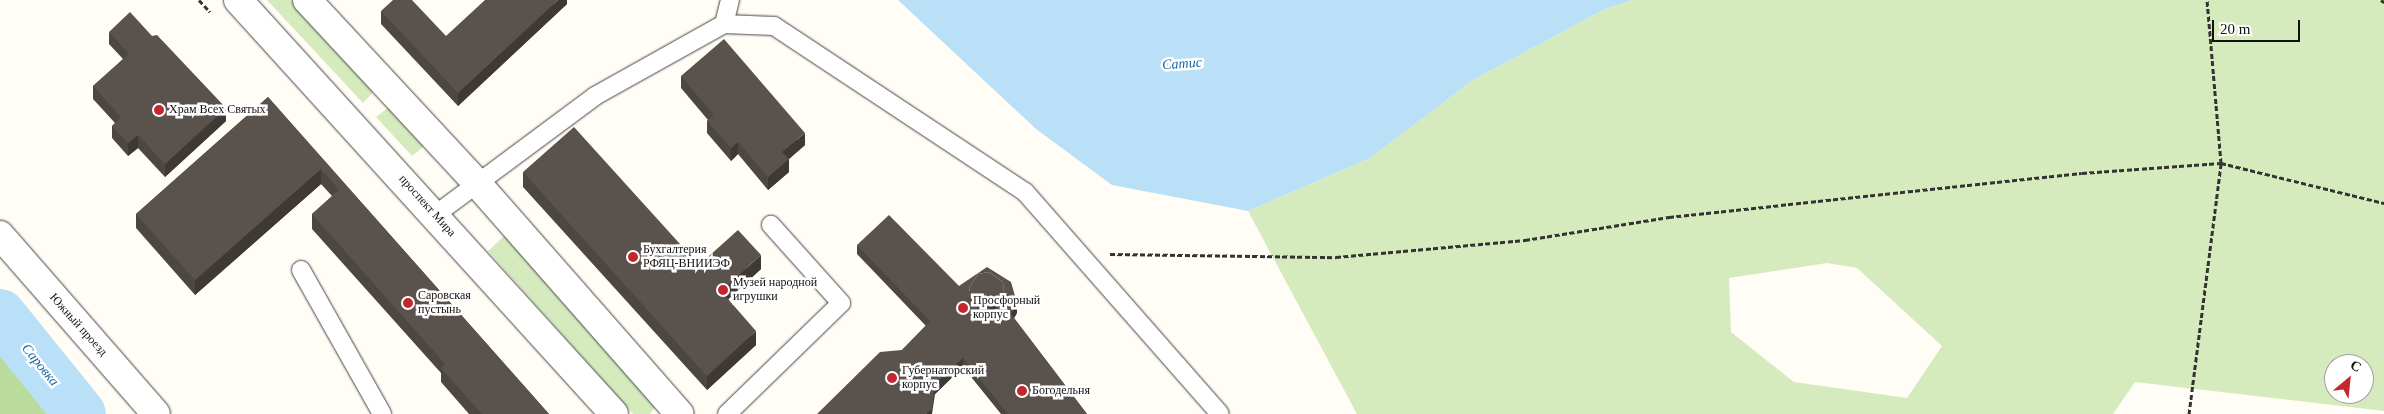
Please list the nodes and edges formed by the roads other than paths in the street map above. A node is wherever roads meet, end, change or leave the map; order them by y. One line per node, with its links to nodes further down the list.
1 (238, 0): 6 (street, проспект Мира)
2 (307, 0): 5 (street)
3 (730, 0): 4 (lane)
4 (724, 24): 5 (lane); 15 (lane)
5 (475, 181): 6 (lane); 13 (street)
6 (435, 214): 12 (street, проспект Мира)
7 (771, 225): 14 (lane)
8 (0, 235): 10 (street, Южный проезд)
9 (301, 270): 11 (lane)
10 (156, 414)
11 (382, 414)
12 (614, 414)
13 (680, 414)
14 (727, 414)
15 (1220, 414)

